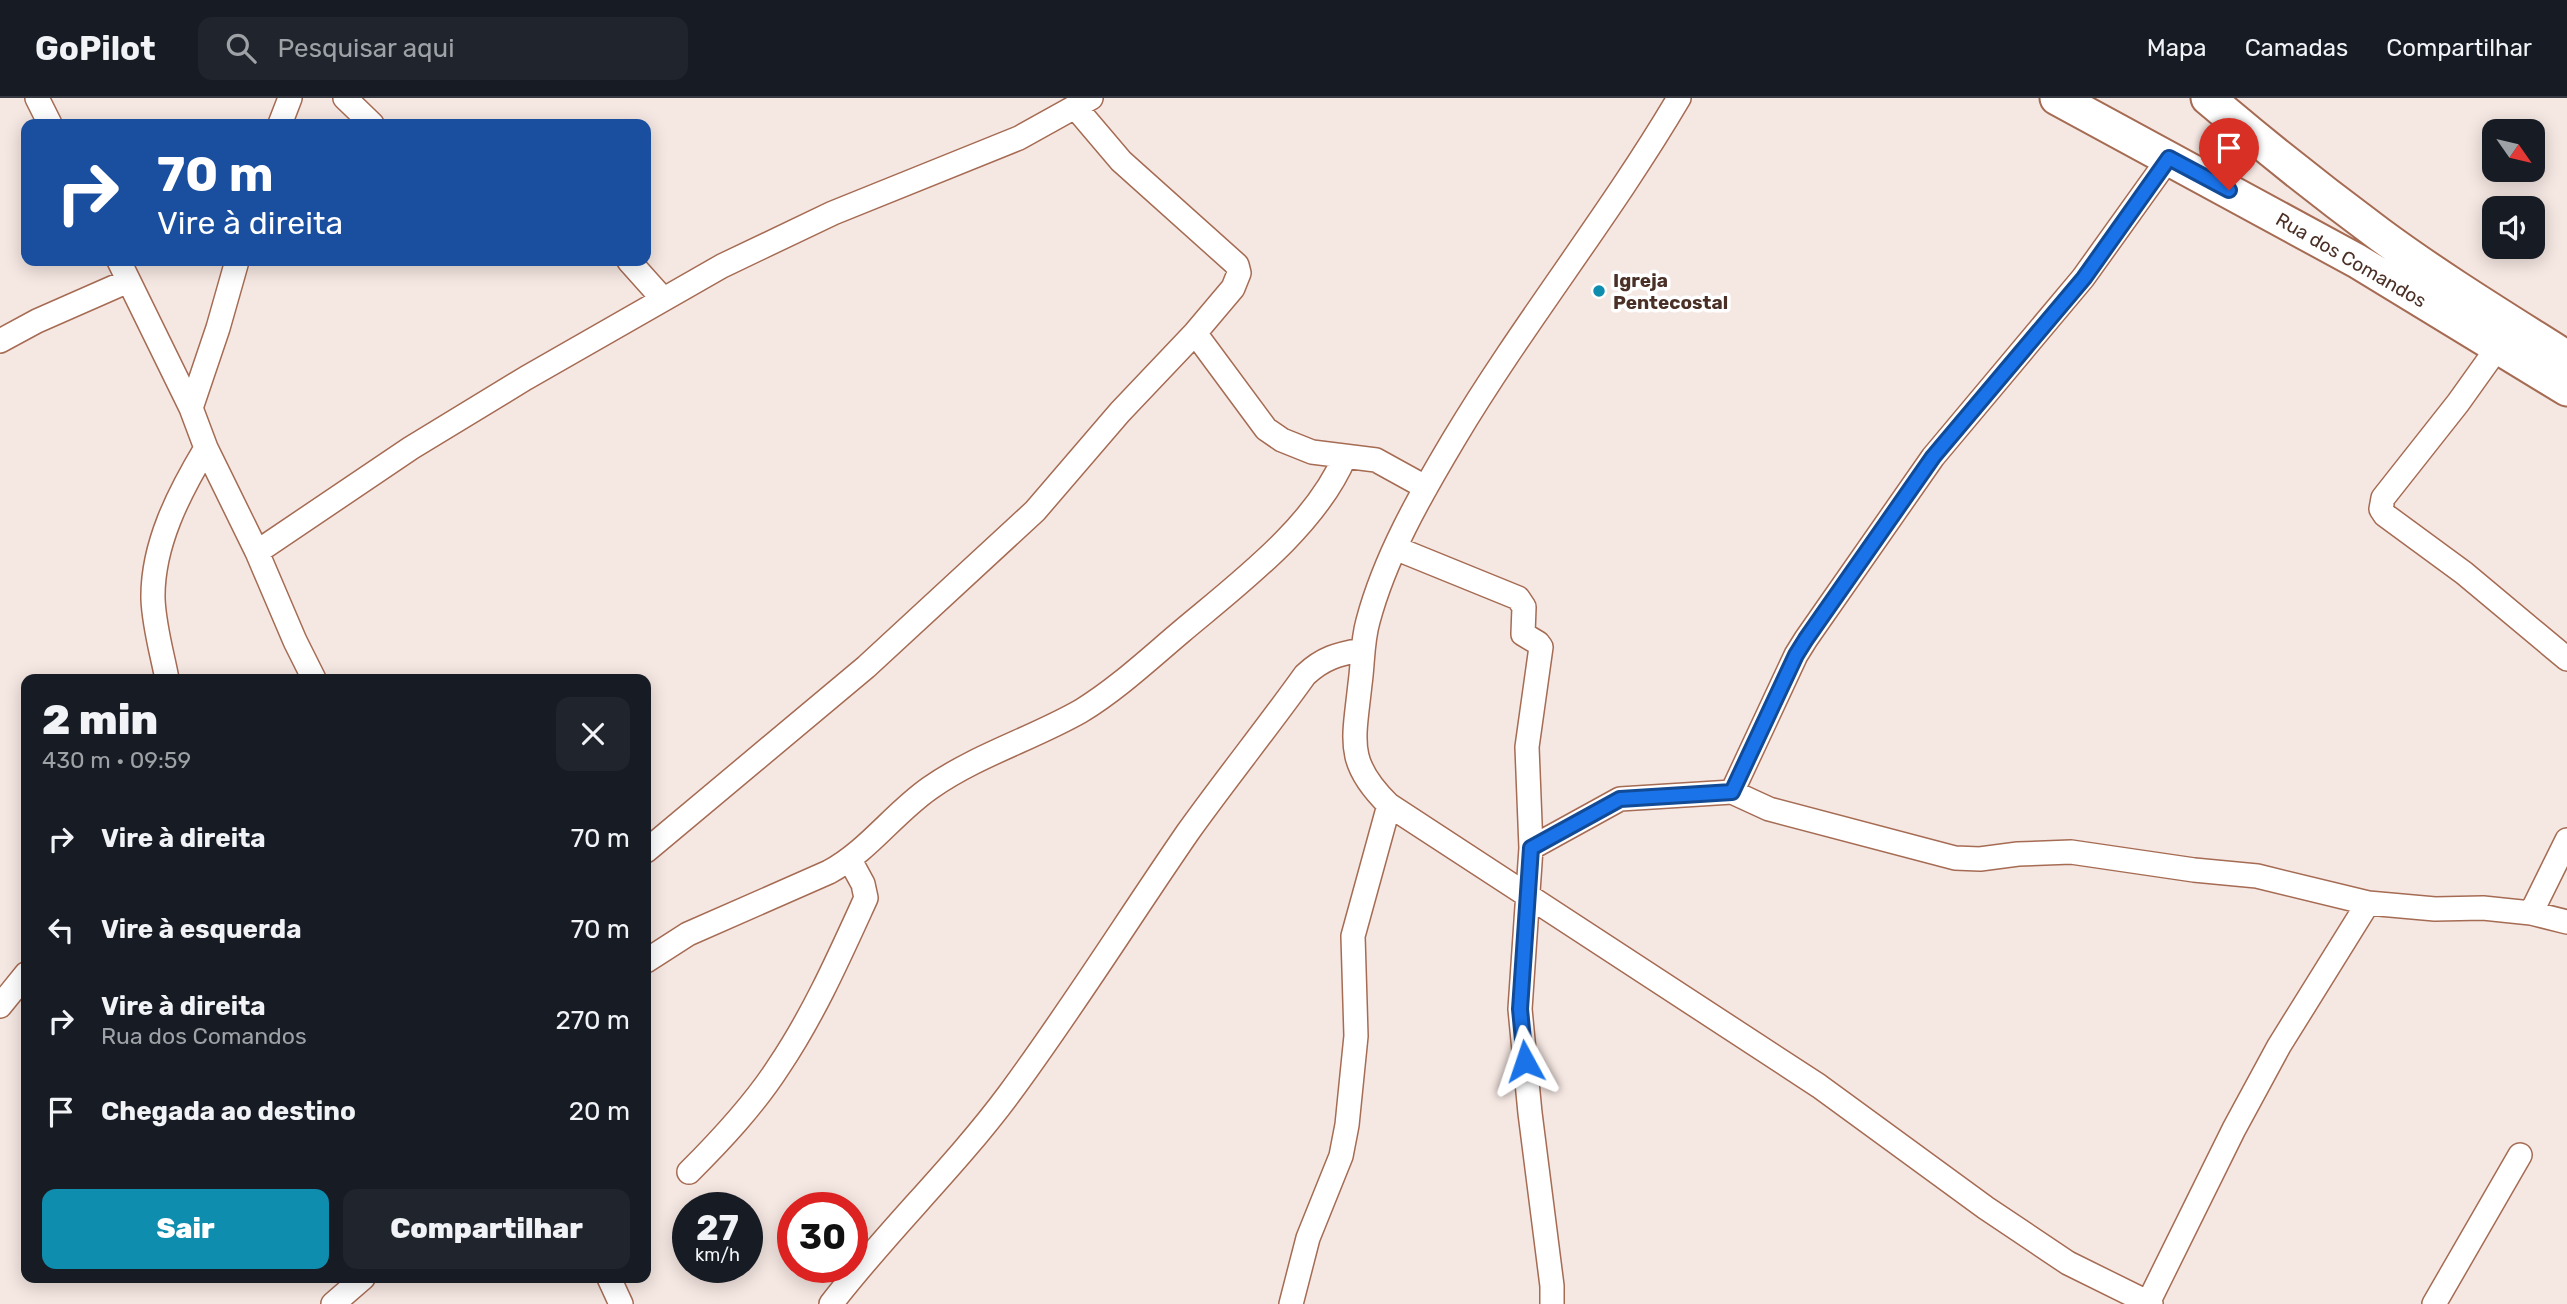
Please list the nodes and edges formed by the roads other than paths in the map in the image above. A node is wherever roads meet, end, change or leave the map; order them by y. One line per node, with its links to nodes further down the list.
1 (37, 98): 9 (street)
2 (290, 98): 10 (street)
3 (345, 98): 11 (street)
4 (1679, 98): 25 (street)
5 (2057, 98): 12 (main road, Rua dos Comandos)
6 (2112, 98): 12 (main road)
7 (2208, 98): 20 (main road, Rua dos Comandos)
8 (1084, 103): 16 (street); 17 (street)
9 (48, 119)
10 (283, 119)
11 (367, 119)
12 (2156, 151): 19 (main road, Rua dos Comandos); 32 (street)
13 (236, 266): 22 (street)
14 (633, 266): 16 (street)
15 (124, 271): 18 (street); 22 (street)
16 (663, 299): 27 (street)
17 (1195, 333): 24 (street); 35 (street)
18 (0, 341)
19 (2498, 347): 21 (main road, Rua dos Comandos); 29 (street)
20 (2567, 358)
21 (2567, 389)
22 (191, 408): 23 (street)
23 (206, 448): 27 (street); 30 (street)
24 (1345, 456): 25 (street); 37 (street)
25 (1425, 487): 26 (street)
26 (1395, 548): 28 (street); 36 (street)
27 (257, 552): 31 (street)
28 (1362, 650): 33 (street); 52 (street)
29 (2567, 659)
30 (166, 674)
31 (312, 674)
32 (1732, 792): 36 (street); 39 (street)
33 (1389, 805): 38 (street); 53 (street)
34 (2567, 840): 40 (street)
35 (651, 848)
36 (1531, 848): 38 (street)
37 (850, 860): 42 (street); 46 (street)
38 (1528, 897): 49 (street); 54 (street)
39 (2368, 903): 40 (street); 49 (street)
40 (2530, 913): 41 (street)
41 (2567, 922)
42 (651, 958)
43 (21, 980): 44 (street)
44 (0, 1006)
45 (2520, 1155): 55 (street)
46 (689, 1172)
47 (357, 1283): 50 (street)
48 (611, 1283): 51 (street)
49 (2149, 1303)
50 (333, 1304)
51 (621, 1304)
52 (831, 1304)
53 (1291, 1304)
54 (1552, 1304)
55 (2434, 1304)

